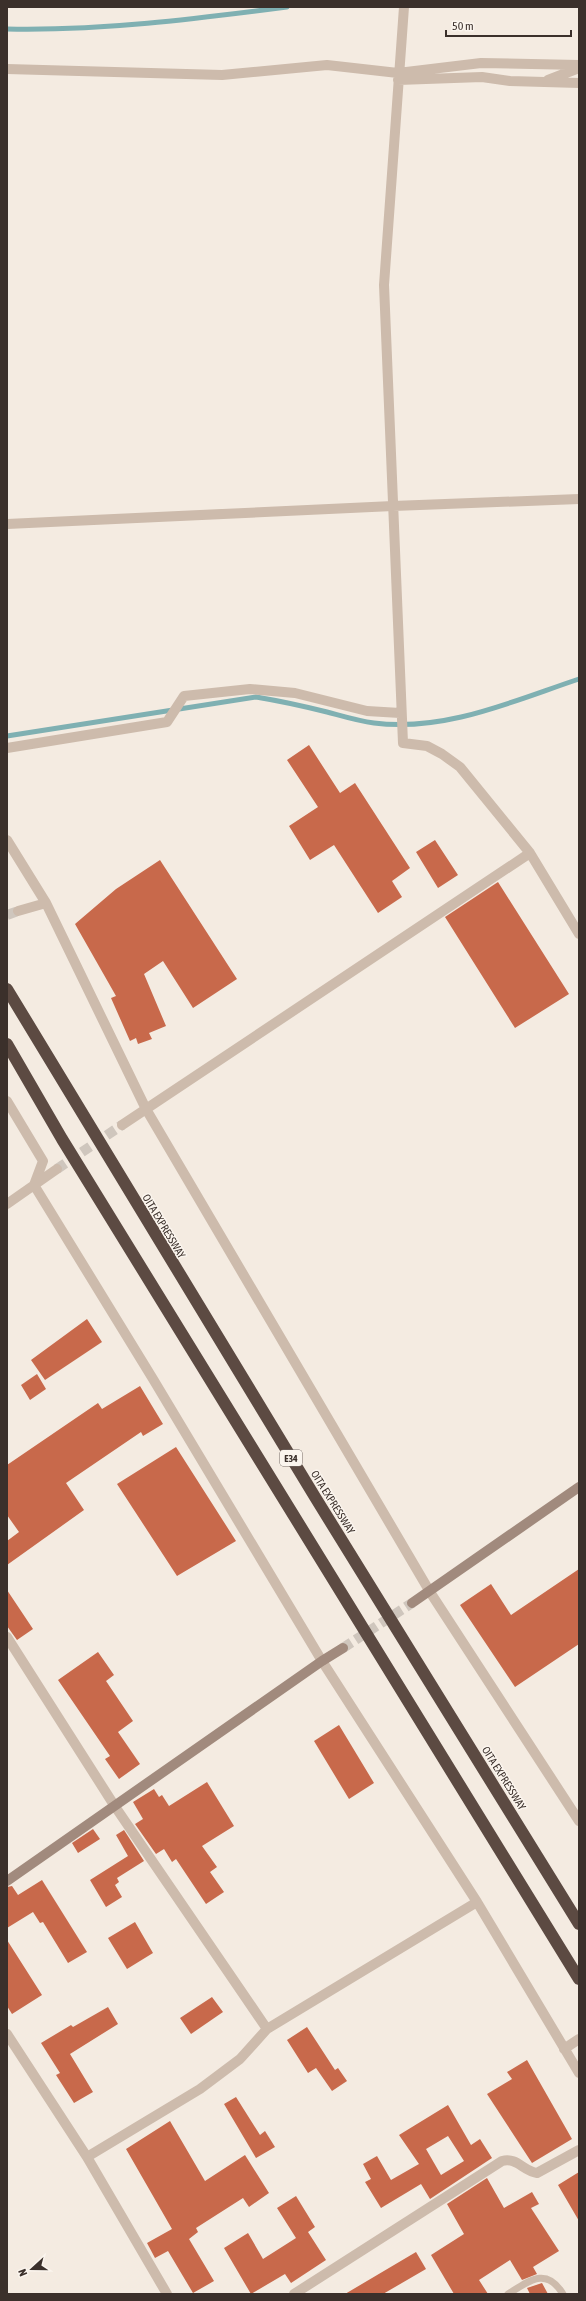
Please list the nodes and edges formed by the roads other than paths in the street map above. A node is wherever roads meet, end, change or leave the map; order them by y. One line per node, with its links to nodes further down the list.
1 (404, 7): 4 (street)
2 (579, 66): 4 (street); 5 (street)
3 (7, 69): 4 (street)
4 (398, 76): 5 (street); 8 (street)
5 (544, 82): 6 (street)
6 (579, 83)
7 (579, 500): 8 (street)
8 (392, 506): 9 (street); 10 (street)
9 (7, 524)
10 (401, 716): 11 (street); 13 (street)
11 (7, 748)
12 (7, 840): 14 (street)
13 (530, 853): 16 (street); 20 (street)
14 (46, 902): 15 (street); 20 (street)
15 (18, 912)
16 (579, 934)
17 (7, 989): 35 (highway, OITA EXPRESSWAY / E34)
18 (7, 1044): 36 (highway, E34)
19 (7, 1101): 23 (street)
20 (146, 1110): 21 (street); 26 (street)
21 (122, 1125)
22 (57, 1168): 23 (street)
23 (34, 1185): 24 (street); 30 (street)
24 (7, 1204)
25 (579, 1487): 26 (street)
26 (430, 1592): 27 (street); 32 (street)
27 (412, 1603)
28 (7, 1637): 31 (street)
29 (343, 1648): 30 (street)
30 (322, 1661): 31 (street); 34 (street)
31 (114, 1805): 33 (street); 37 (street)
32 (579, 1821)
33 (7, 1881)
34 (477, 1902): 37 (street); 40 (street)
35 (579, 1924)
36 (579, 1979)
37 (267, 2029): 43 (street)
38 (7, 2034): 43 (street)
39 (579, 2039): 40 (street)
40 (564, 2049): 41 (street)
41 (579, 2073)
42 (579, 2150): 45 (street)
43 (87, 2157): 44 (street)
44 (167, 2294)
45 (294, 2294)
46 (508, 2294): 47 (lane)
47 (563, 2294)

